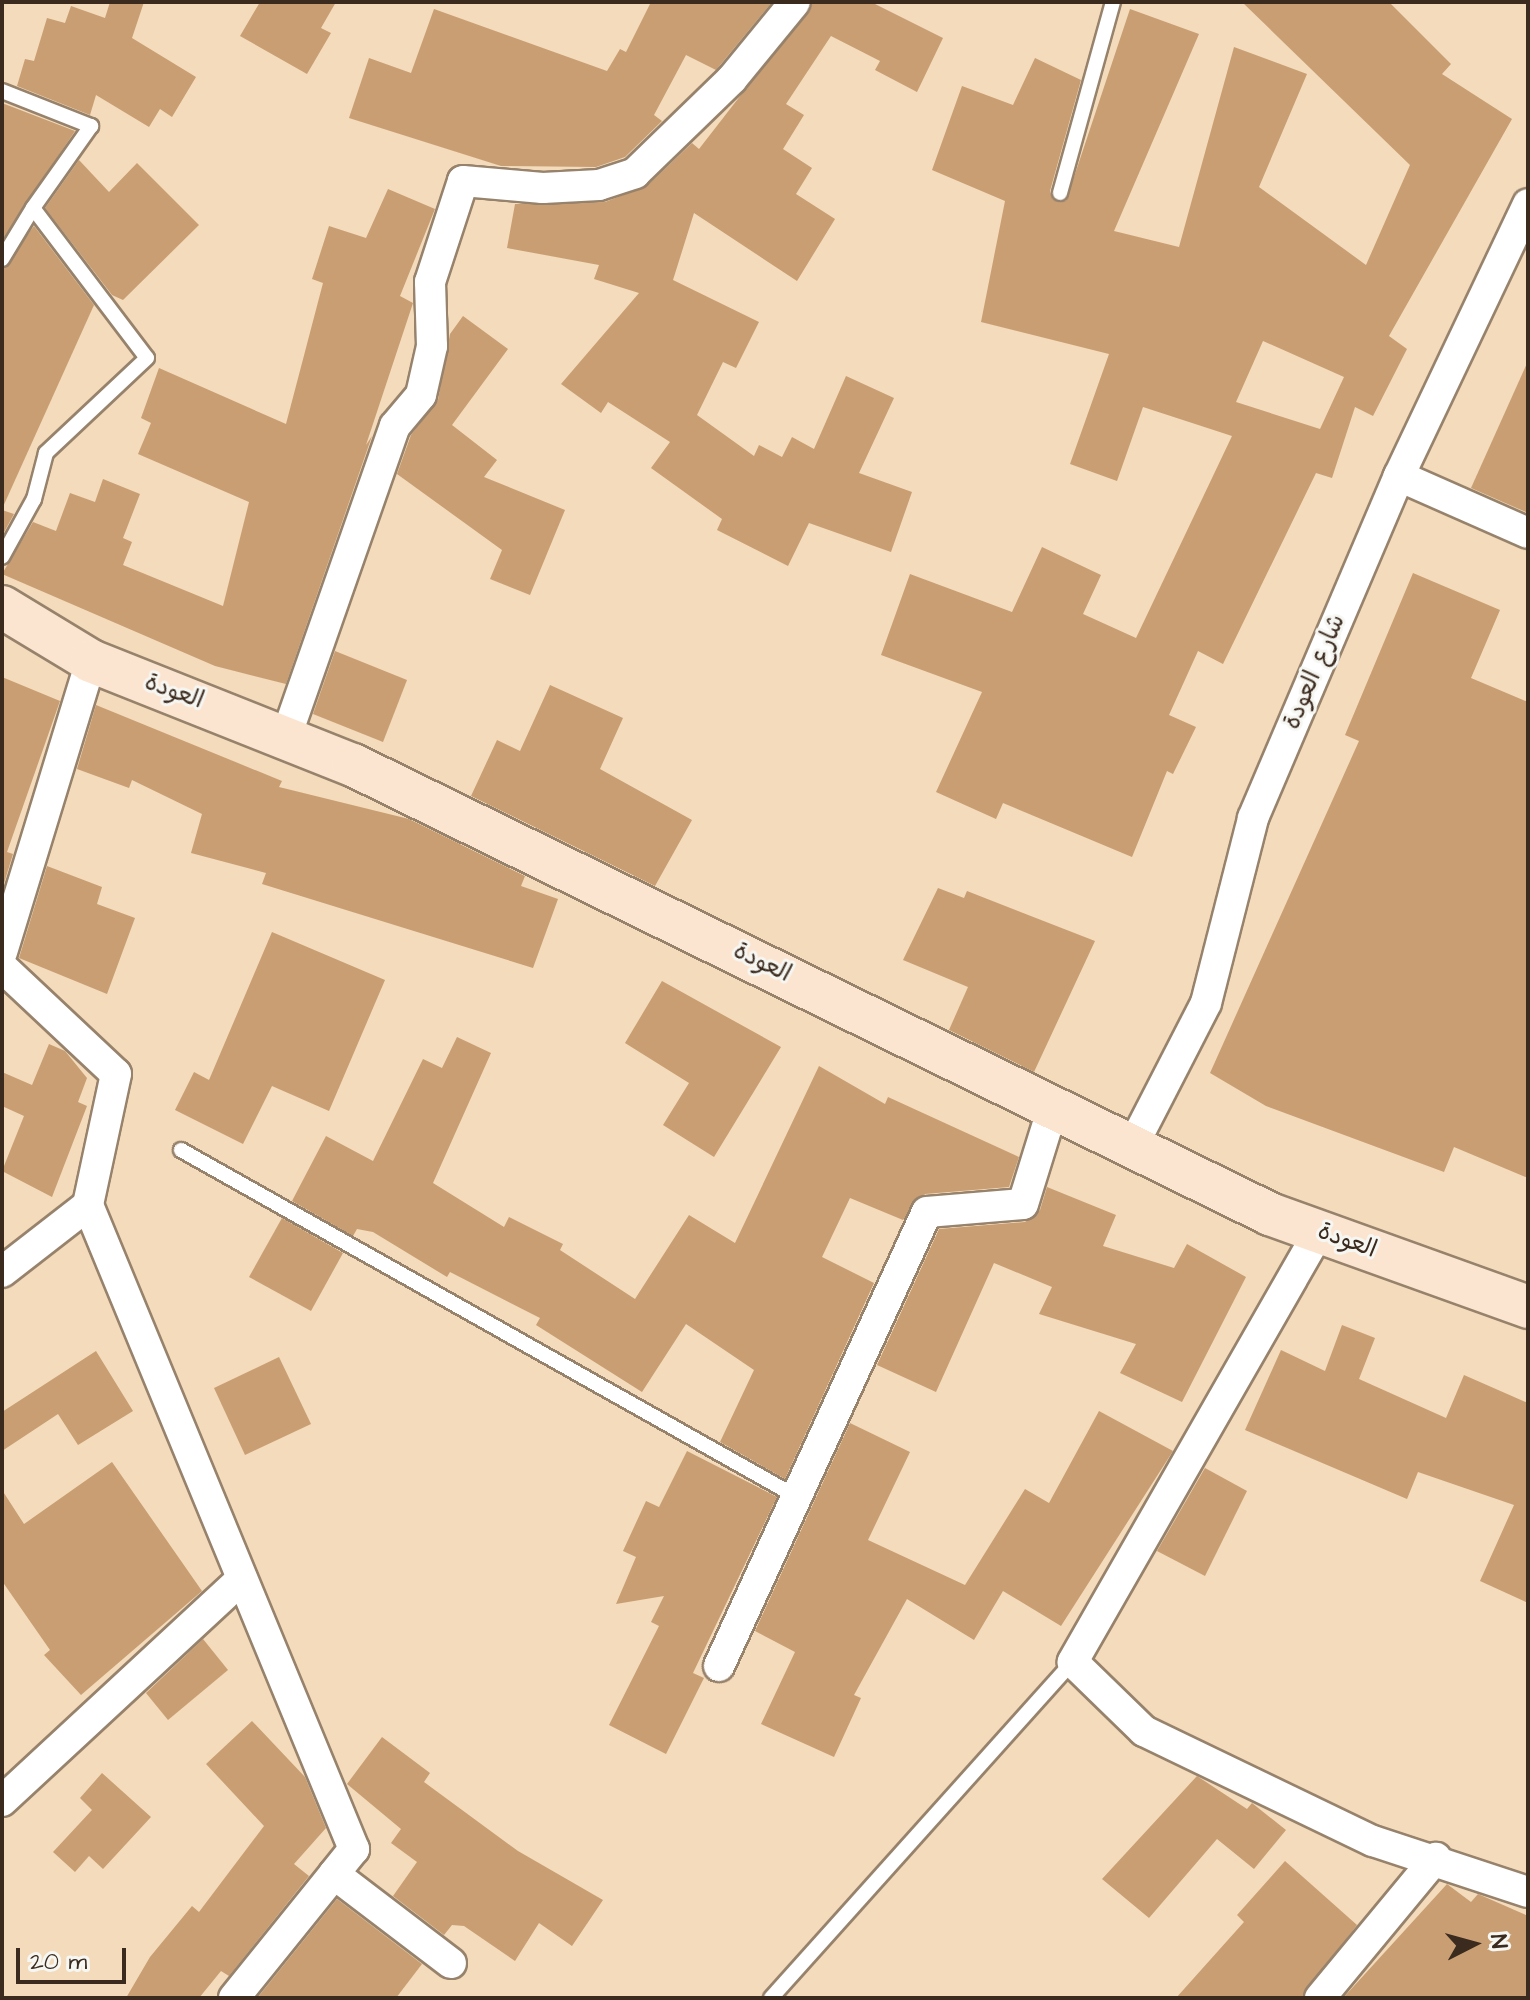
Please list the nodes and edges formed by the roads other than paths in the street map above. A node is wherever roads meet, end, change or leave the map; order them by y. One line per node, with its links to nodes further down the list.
1 (795, 2): 13 (street)
2 (1113, 2): 4 (lane)
3 (2, 91): 6 (lane)
4 (1060, 193)
5 (1528, 204): 8 (street, شارع العودة)
6 (33, 208): 7 (lane); 10 (lane)
7 (2, 259)
8 (1399, 476): 9 (street); 17 (street, شارع العودة)
9 (1528, 533)
10 (2, 557)
11 (2, 607): 12 (main road, العودة)
12 (91, 661): 13 (main road, العودة); 14 (street)
13 (287, 734): 16 (main road, العودة)
14 (2, 952)
15 (2, 967): 19 (street)
16 (1054, 1104): 17 (main road, العودة); 23 (street)
17 (1131, 1149): 20 (main road, العودة)
18 (181, 1150): 23 (lane)
19 (88, 1205): 21 (street); 24 (street)
20 (1320, 1230): 22 (main road, العودة); 25 (street)
21 (2, 1272)
22 (1528, 1307)
23 (797, 1497): 26 (street)
24 (242, 1579): 27 (street); 29 (street)
25 (1073, 1662): 28 (street); 33 (lane)
26 (719, 1666)
27 (2, 1801)
28 (1436, 1858): 30 (street); 34 (street)
29 (334, 1874): 31 (street); 32 (street)
30 (1528, 1892)
31 (451, 1963)
32 (234, 1998)
33 (771, 1998)
34 (1320, 1998)

